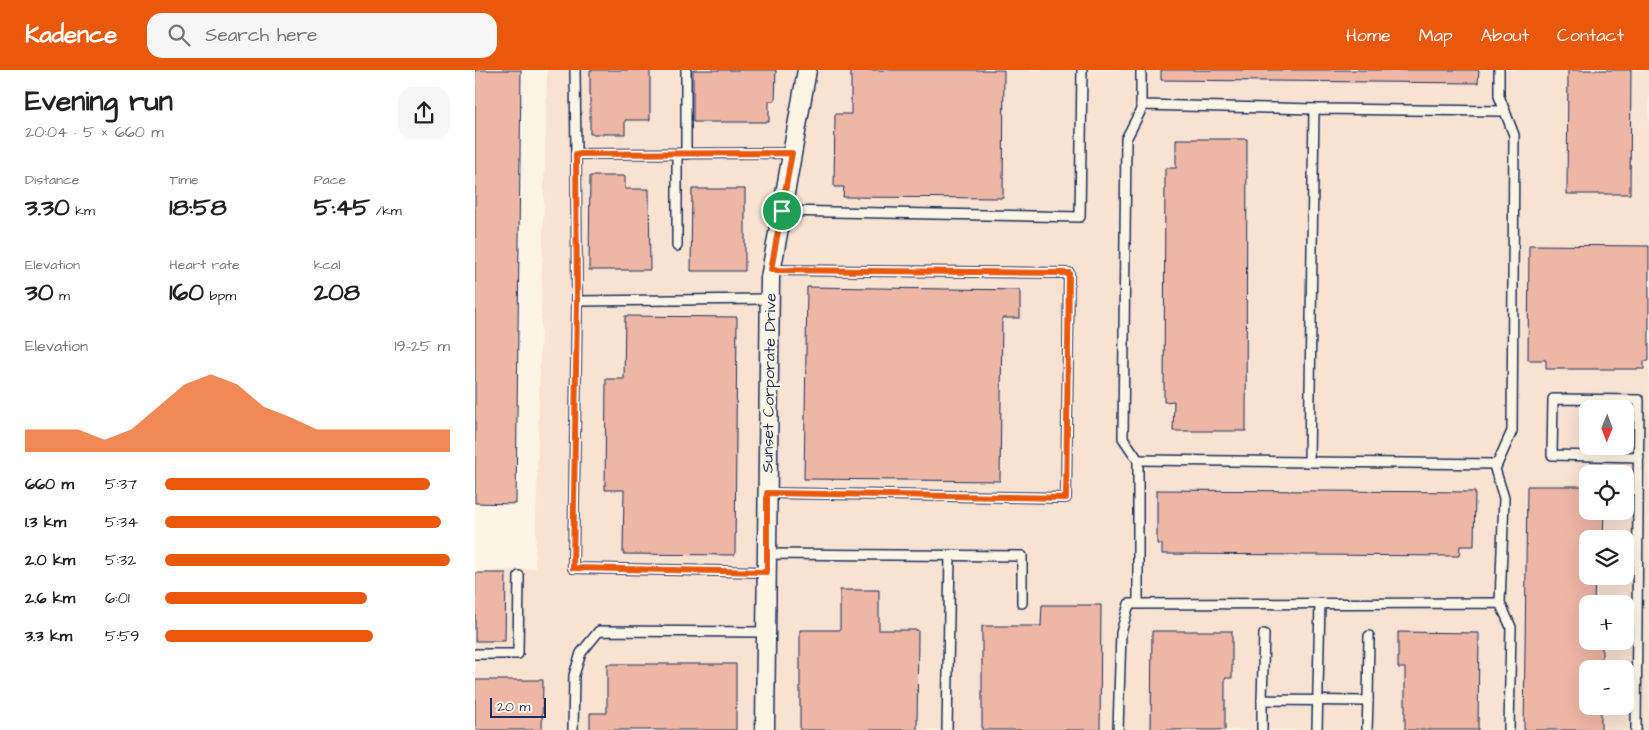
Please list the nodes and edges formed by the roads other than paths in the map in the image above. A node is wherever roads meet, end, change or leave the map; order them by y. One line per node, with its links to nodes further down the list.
1 (575, 70): 11 (lane)
2 (686, 70): 12 (lane)
3 (807, 70): 10 (street, Sunset Corporate Drive)
4 (1082, 70): 13 (lane)
5 (1141, 70): 7 (lane)
6 (1499, 70): 9 (lane)
7 (1141, 105): 8 (lane); 19 (lane)
8 (1314, 109): 9 (lane); 20 (lane)
9 (1505, 111): 21 (lane)
10 (792, 153): 12 (lane); 13 (street, Sunset Corporate Drive)
11 (576, 154): 12 (lane); 17 (lane)
12 (681, 154): 14 (lane)
13 (782, 211): 15 (street, Sunset Corporate Drive)
14 (677, 246)
15 (771, 270): 16 (street, Sunset Corporate Drive); 22 (lane)
16 (769, 299): 17 (lane); 22 (street, Sunset Corporate Drive)
17 (577, 301): 25 (lane)
18 (1639, 457): 18 (lane); 46 (lane)
19 (1138, 460): 20 (lane); 28 (lane)
20 (1309, 462): 21 (lane)
21 (1497, 464): 29 (lane)
22 (767, 493): 23 (street, Sunset Corporate Drive)
23 (767, 554): 24 (lane); 25 (street, Sunset Corporate Drive)
24 (950, 555): 27 (lane); 40 (lane)
25 (767, 572): 31 (street, Sunset Corporate Drive)
26 (519, 576): 34 (lane)
27 (1022, 603)
28 (1138, 603): 30 (lane); 41 (lane)
29 (1500, 603): 30 (lane); 45 (lane)
30 (1320, 604): 36 (lane)
31 (766, 632): 38 (lane); 39 (street, Sunset Corporate Drive)
32 (1264, 634): 35 (lane)
33 (1369, 636): 37 (lane)
34 (475, 654)
35 (1262, 700): 36 (lane); 42 (lane)
36 (1317, 700): 37 (lane); 43 (lane)
37 (1368, 701): 44 (lane)
38 (573, 730)
39 (765, 730)
40 (947, 730)
41 (1118, 730)
42 (1262, 730)
43 (1317, 730)
44 (1367, 730)
45 (1509, 730)
46 (1635, 730)

